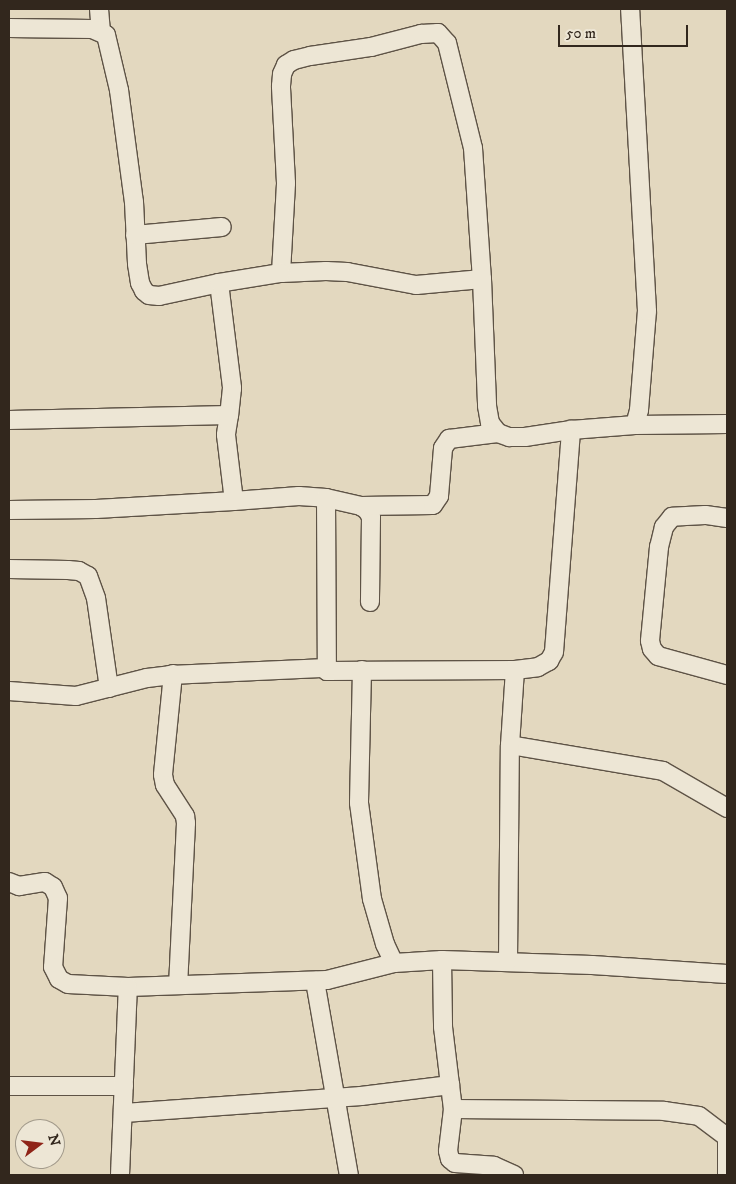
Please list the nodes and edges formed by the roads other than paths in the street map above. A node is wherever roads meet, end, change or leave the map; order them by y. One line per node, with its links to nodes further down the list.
1 (98, 9): 4 (street)
2 (630, 9): 13 (street)
3 (9, 28): 4 (street)
4 (101, 31): 6 (street)
5 (222, 227): 6 (street)
6 (135, 235): 9 (street)
7 (281, 273): 8 (street); 8 (street); 9 (street)
8 (482, 279): 15 (street)
9 (219, 283): 10 (street)
10 (229, 415): 11 (street); 17 (street)
11 (9, 420)
12 (727, 424): 13 (street)
13 (635, 425): 14 (street)
14 (571, 430): 15 (street); 25 (street)
15 (498, 433): 18 (street)
16 (326, 498): 17 (street); 18 (street); 23 (street)
17 (234, 501): 19 (street)
18 (361, 506): 22 (street)
19 (9, 510)
20 (727, 518): 27 (street)
21 (9, 568): 28 (street)
22 (370, 602)
23 (327, 668): 24 (street); 26 (street)
24 (362, 670): 25 (street); 35 (street)
25 (516, 670): 30 (street)
26 (173, 674): 28 (street); 38 (street)
27 (727, 675)
28 (109, 688): 29 (street)
29 (9, 691)
30 (510, 745): 31 (street); 34 (street)
31 (727, 808)
32 (9, 882): 39 (street)
33 (442, 960): 34 (street); 35 (street); 40 (street)
34 (508, 961): 36 (street)
35 (394, 963): 37 (street)
36 (727, 974)
37 (315, 981): 38 (street); 43 (street)
38 (178, 985): 39 (street)
39 (128, 987): 42 (street)
40 (450, 1085): 43 (street); 44 (street)
41 (9, 1086): 42 (street)
42 (124, 1086): 45 (street)
43 (334, 1098): 45 (street); 48 (street)
44 (453, 1109): 46 (street); 49 (street)
45 (124, 1113): 47 (street)
46 (727, 1136): 50 (street)
47 (120, 1175)
48 (349, 1175)
49 (514, 1175)
50 (727, 1175)

